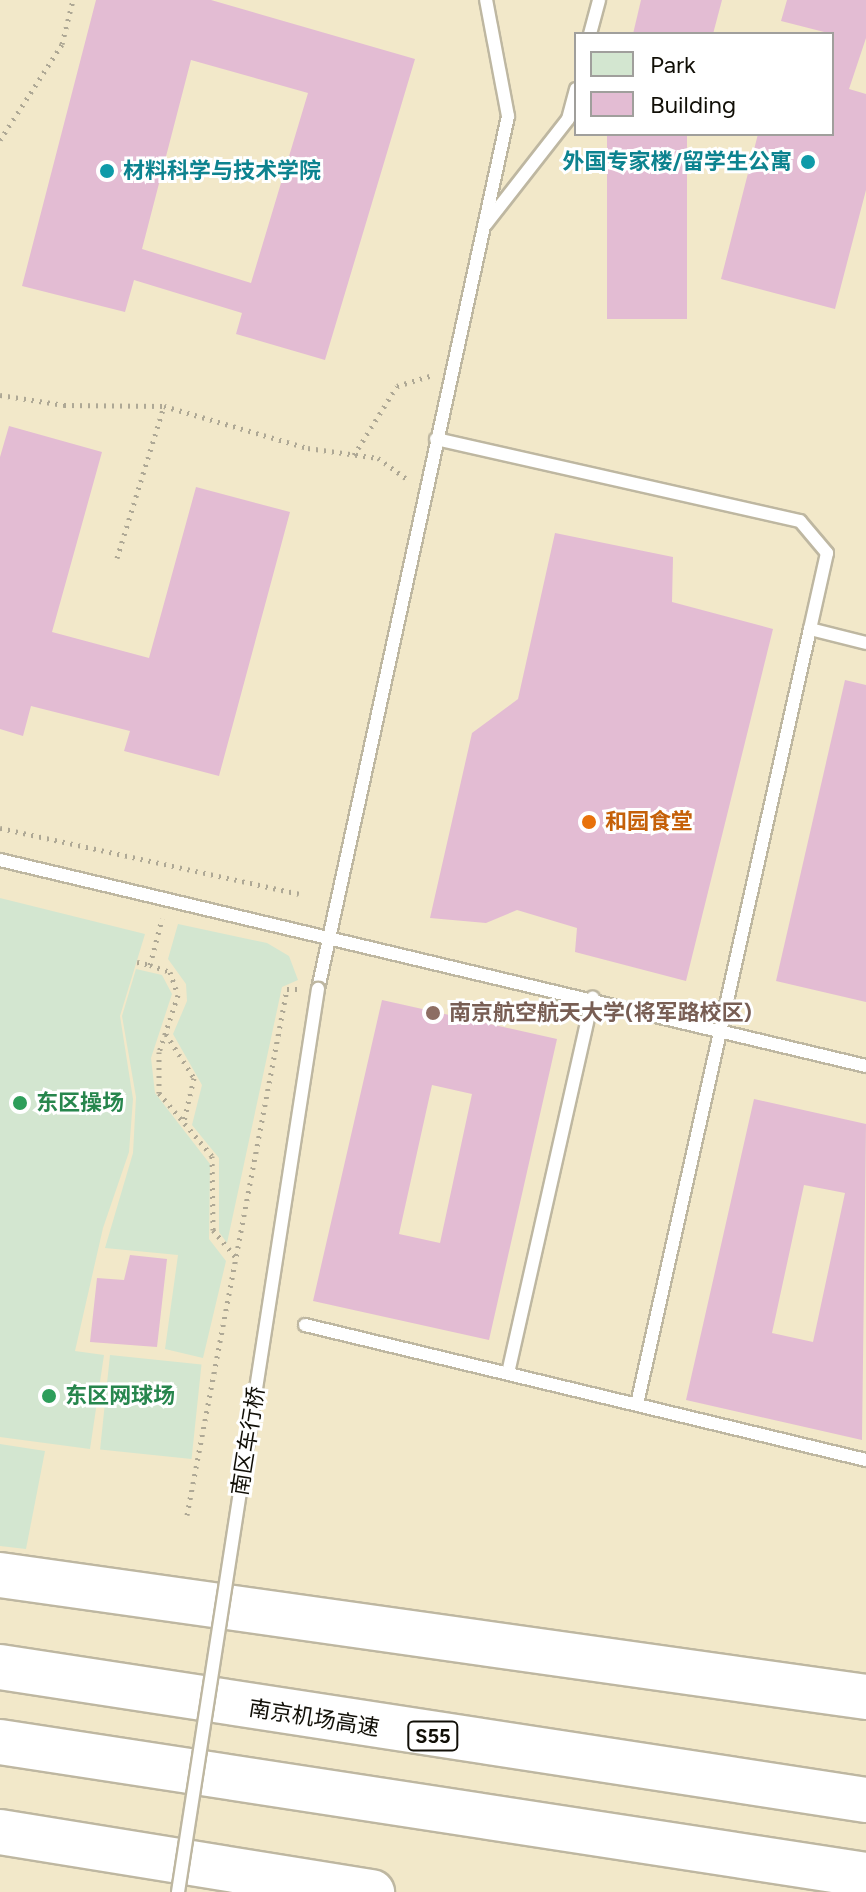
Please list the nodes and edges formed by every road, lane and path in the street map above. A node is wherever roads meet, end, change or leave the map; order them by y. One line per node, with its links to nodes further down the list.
1 (73, 0): 6 (path)
2 (486, 0): 7 (lane, 南区车行桥)
3 (599, 0): 4 (lane)
4 (591, 32)
5 (574, 96): 7 (lane)
6 (0, 140)
7 (484, 226): 8 (lane, 南区车行桥)
8 (452, 369): 11 (lane, 南区车行桥); 12 (path)
9 (0, 395): 10 (path)
10 (164, 406): 12 (path); 14 (path)
11 (436, 439): 13 (lane, 南区车行桥); 15 (lane)
12 (354, 455): 13 (path)
13 (425, 493): 21 (lane, 南区车行桥)
14 (117, 558)
15 (810, 629): 16 (lane); 26 (lane)
16 (866, 643)
17 (0, 828): 19 (path)
18 (0, 860): 20 (lane)
19 (299, 894)
20 (167, 899): 21 (lane); 23 (path)
21 (327, 935): 24 (lane, 南区车行桥); 25 (lane)
22 (137, 962): 23 (path)
23 (150, 965): 27 (path)
24 (318, 989): 30 (path); 43 (lane, 南区车行桥, bridge)
25 (593, 997): 26 (lane); 32 (lane)
26 (725, 1030): 28 (lane); 33 (lane)
27 (166, 1034): 29 (path); 29 (path)
28 (866, 1066)
29 (183, 1125): 30 (path)
30 (236, 1257): 35 (path)
31 (305, 1325): 32 (lane)
32 (508, 1373): 33 (lane)
33 (637, 1404): 34 (lane)
34 (866, 1460)
35 (187, 1515)
36 (0, 1575): 38 (highway)
37 (0, 1667): 40 (highway, 南京机场高速 / S55)
38 (866, 1697)
39 (0, 1742): 42 (highway)
40 (866, 1800)
41 (0, 1832): 44 (highway)
42 (866, 1875)
43 (178, 1892)
44 (372, 1892)

